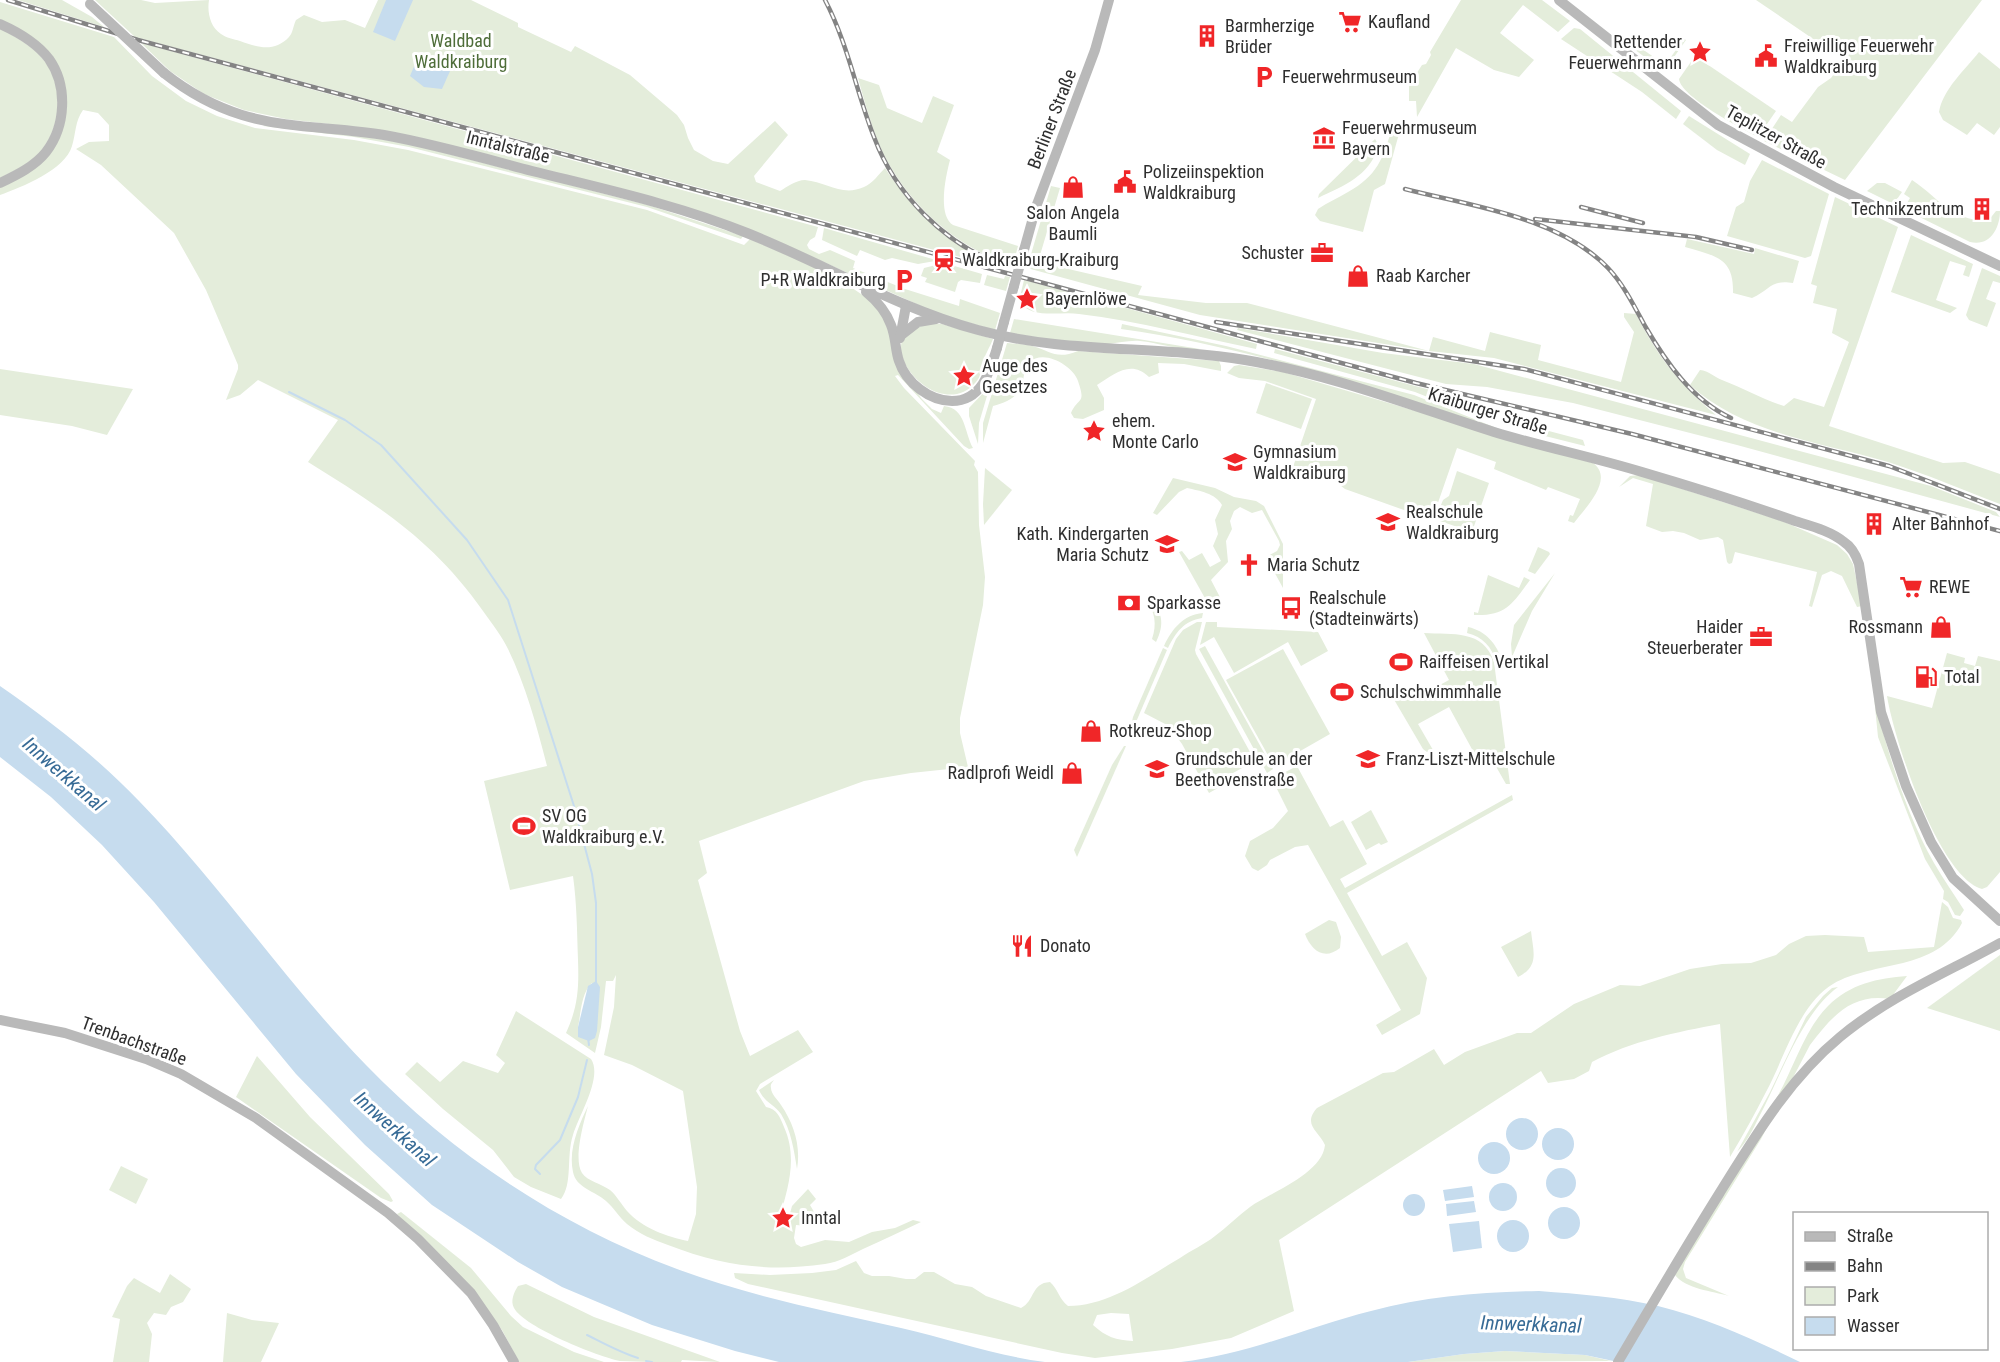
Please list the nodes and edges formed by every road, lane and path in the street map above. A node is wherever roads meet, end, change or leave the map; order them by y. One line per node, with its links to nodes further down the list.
1 (1109, 0): 11 (main road, Berliner Straße, bridge)
2 (1559, 0): 6 (main road, Teplitzer Straße)
3 (88, 2): 7 (main road, Inntalstraße, bridge)
4 (0, 24): 5 (main road)
5 (0, 183)
6 (2000, 266)
7 (859, 285): 8 (main road, Inntalstraße); 11 (main road)
8 (906, 306): 9 (main road, Inntalstraße); 10 (main road)
9 (939, 319): 10 (main road); 12 (main road, Kraiburger Straße)
10 (900, 336): 11 (main road)
11 (897, 350)
12 (1997, 918)
13 (2000, 943): 16 (main road)
14 (0, 1020): 15 (main road, Trenbachstraße)
15 (514, 1362)
16 (1618, 1362)

